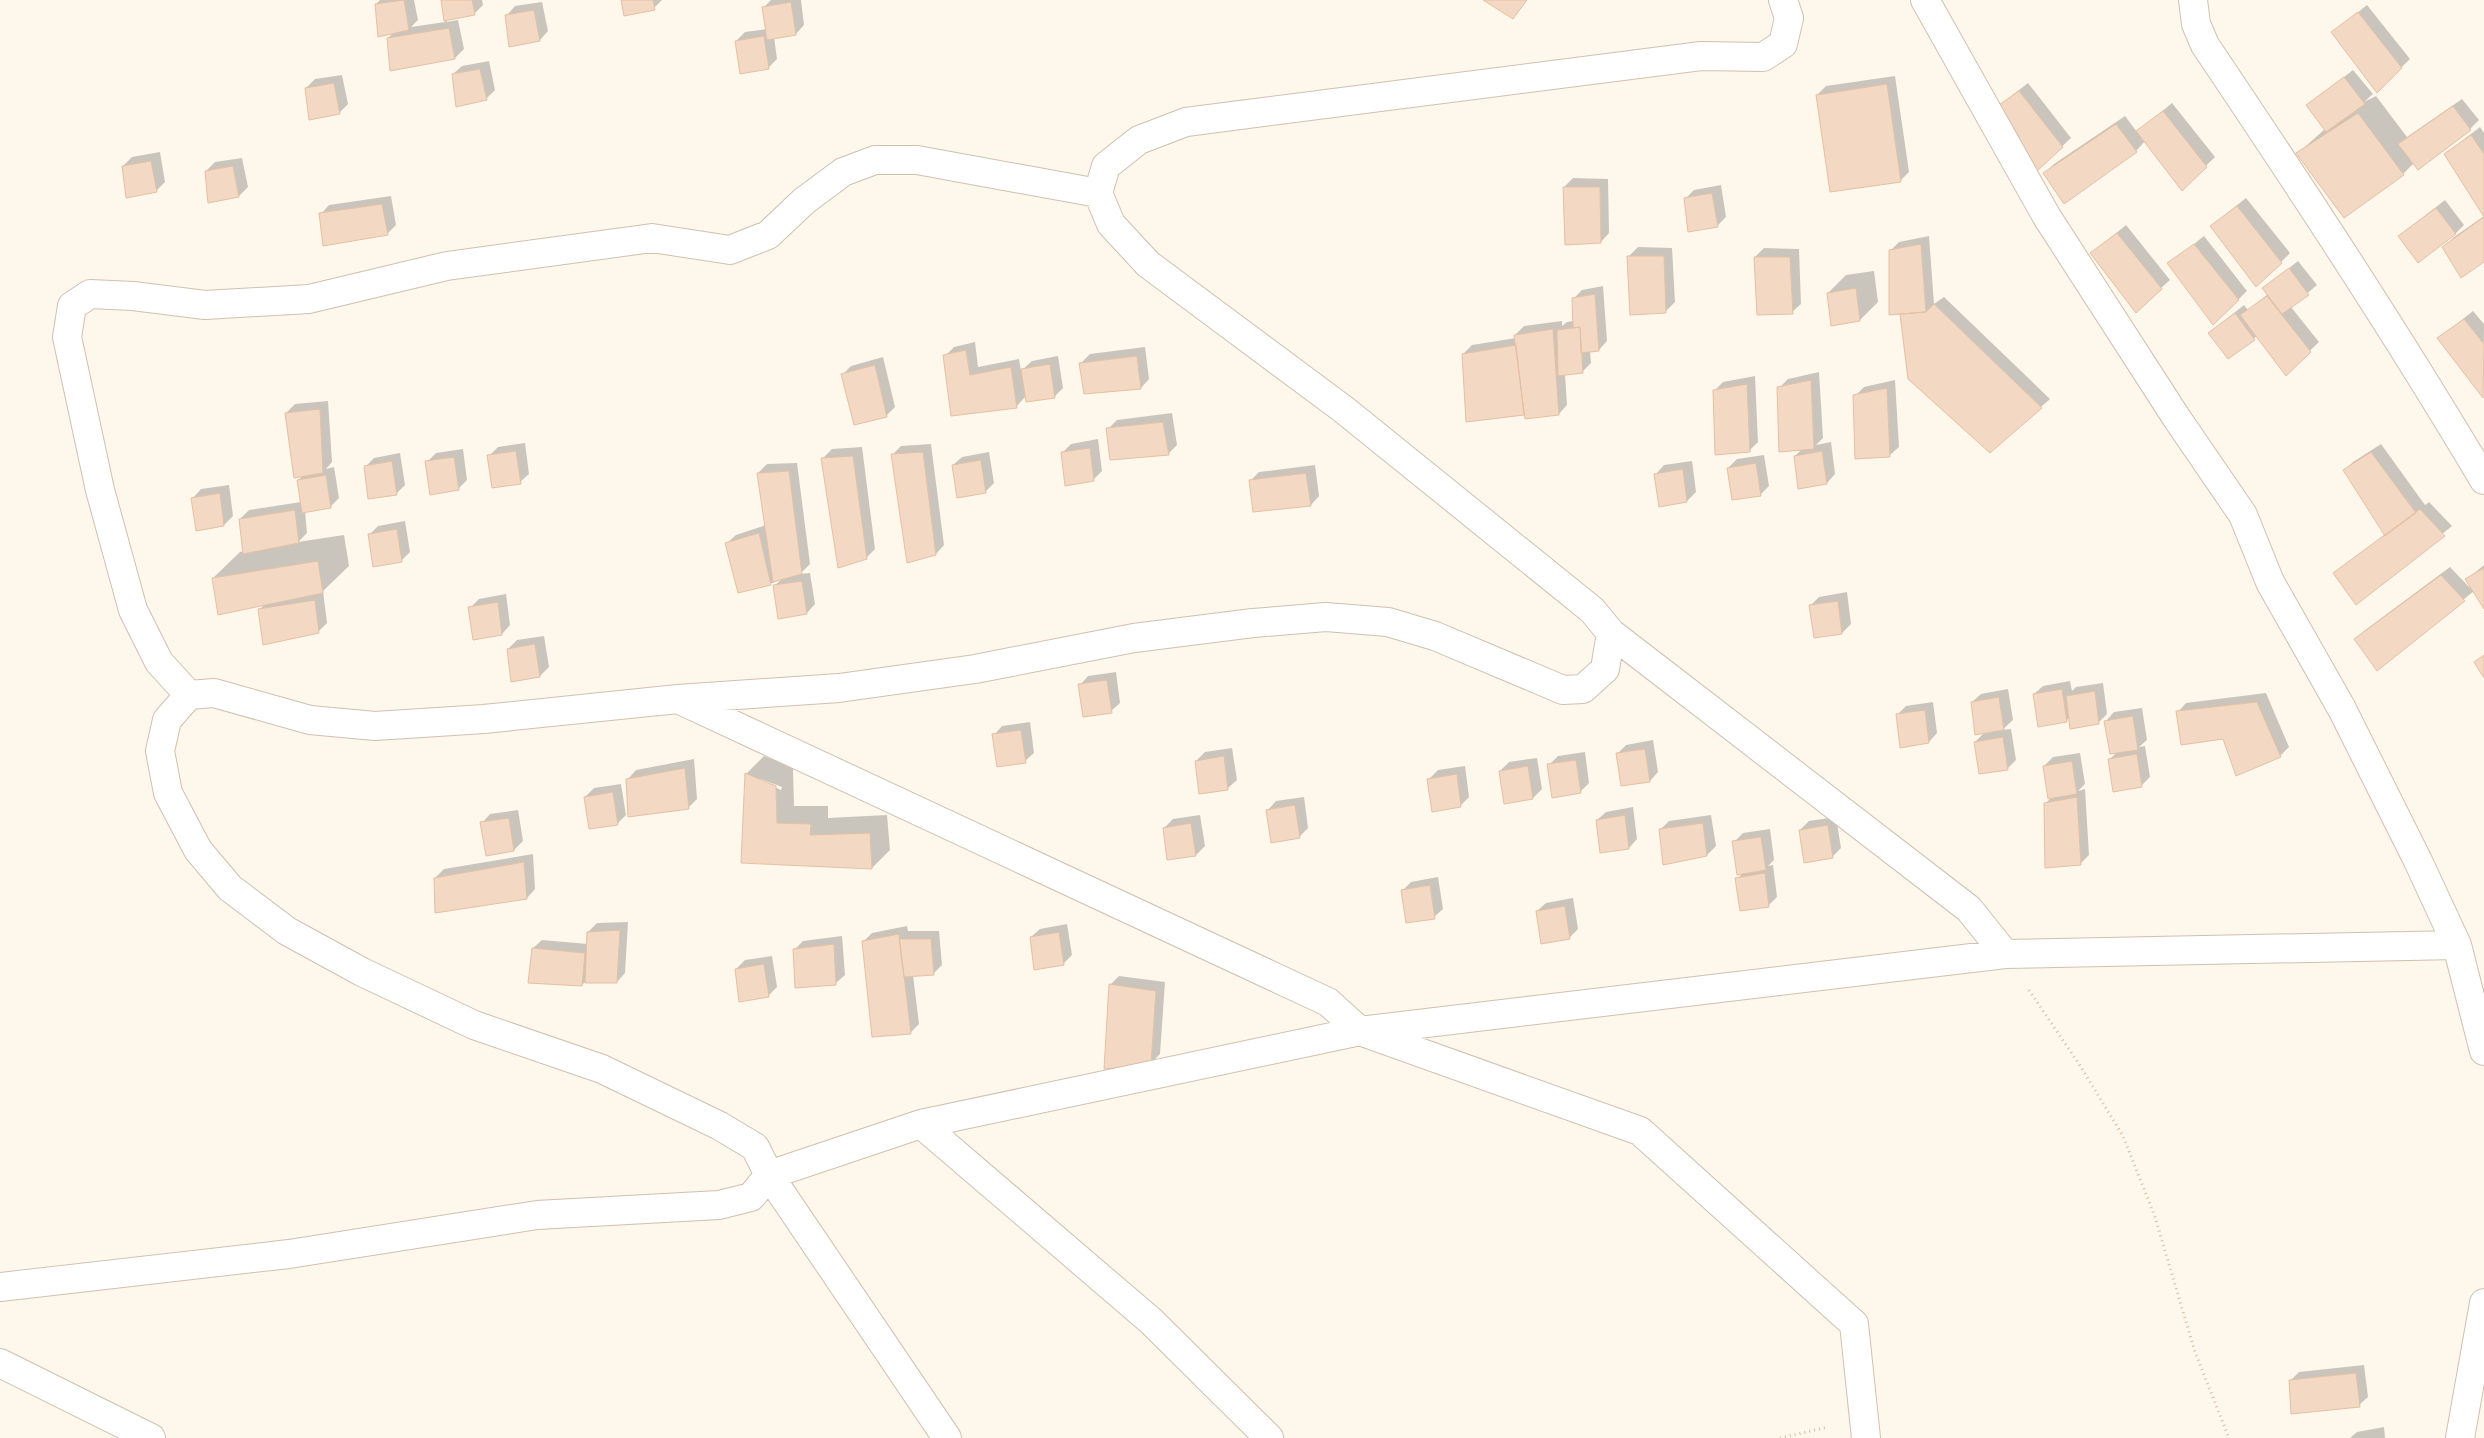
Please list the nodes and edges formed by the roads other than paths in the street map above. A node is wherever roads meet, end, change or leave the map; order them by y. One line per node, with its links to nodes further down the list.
1 (1783, 0): 4 (street)
2 (1925, 0): 9 (street)
3 (2193, 0): 5 (street)
4 (1098, 193): 6 (street); 7 (street)
5 (2484, 480)
6 (1611, 633): 8 (street); 10 (street)
7 (189, 695): 8 (street); 14 (street)
8 (678, 699): 11 (street)
9 (2457, 945): 10 (street); 12 (street)
10 (2005, 954): 11 (street)
11 (1360, 1031): 13 (street); 18 (street)
12 (2484, 1051)
13 (921, 1124): 14 (street); 21 (street)
14 (769, 1175): 15 (street); 20 (street)
15 (0, 1287)
16 (2484, 1302): 22 (street)
17 (0, 1364): 19 (street)
18 (1865, 1429)
19 (151, 1438)
20 (947, 1438)
21 (1269, 1438)
22 (2460, 1438)

